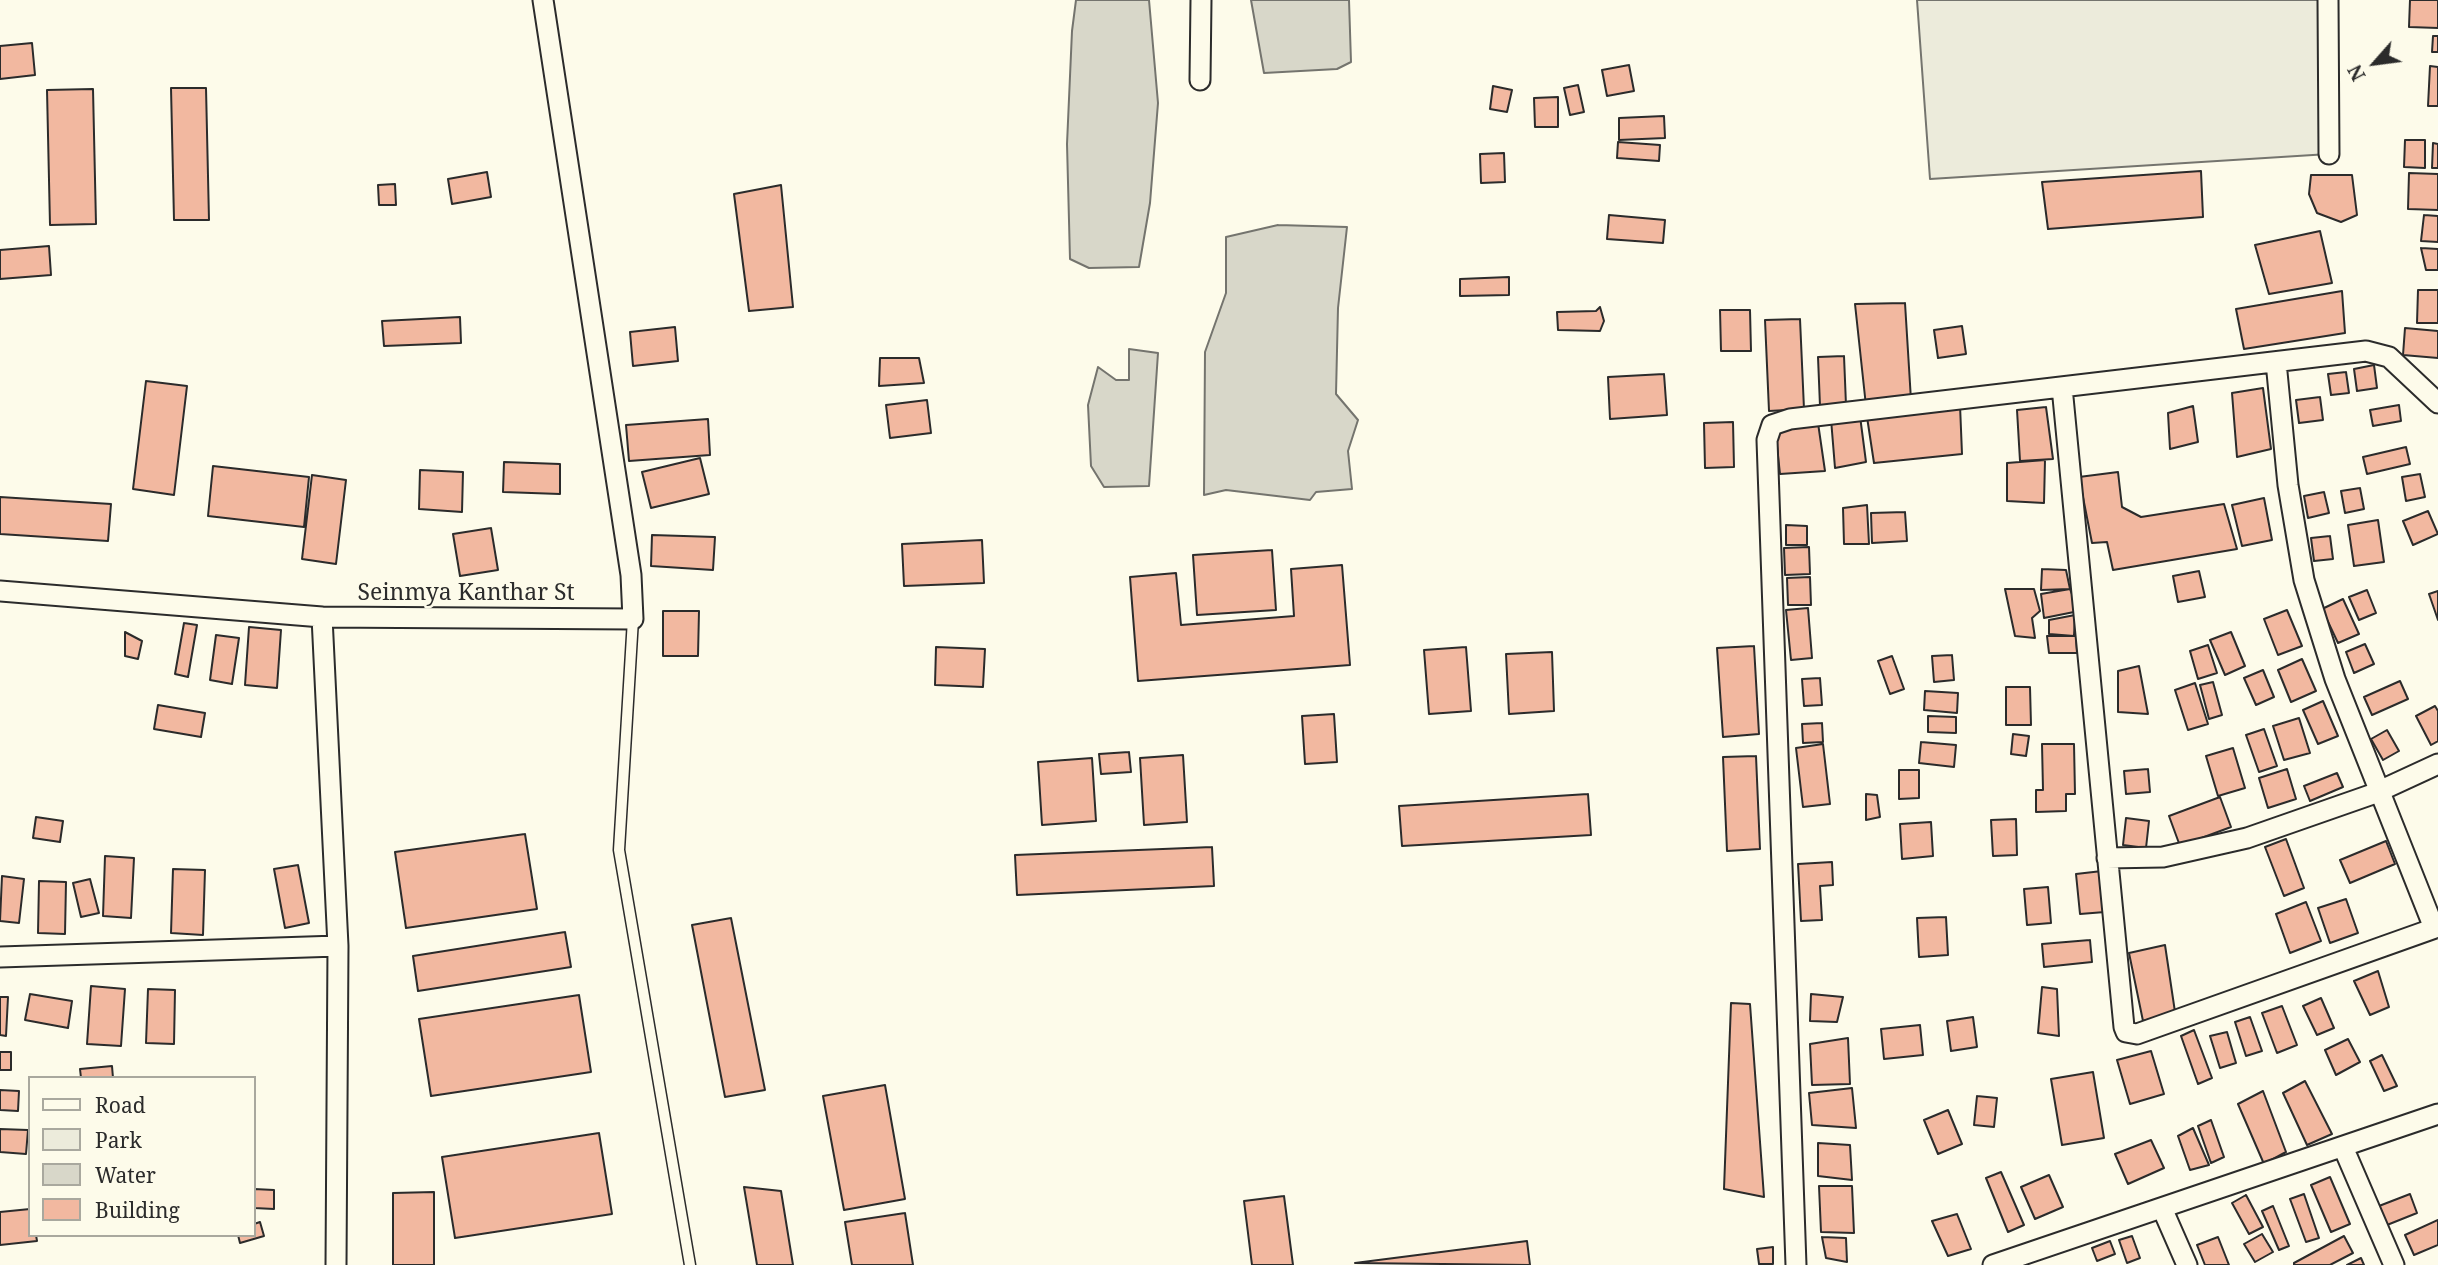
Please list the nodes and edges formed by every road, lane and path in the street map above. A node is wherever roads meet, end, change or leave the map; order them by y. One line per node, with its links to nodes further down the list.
1 (543, 0): 11 (street)
2 (1201, 0): 4 (street)
3 (2328, 0): 5 (street)
4 (1200, 80)
5 (2329, 154)
6 (2276, 362): 7 (street); 8 (street); 13 (street)
7 (2062, 387): 14 (street); 23 (street)
8 (2438, 403)
9 (0, 591): 10 (street, Seinmya Kanthar St)
10 (322, 617): 11 (street, Seinmya Kanthar St); 16 (street)
11 (633, 619): 22 (lane)
12 (2438, 764): 13 (street)
13 (2379, 791): 14 (street); 15 (street)
14 (2107, 858): 15 (street)
15 (2436, 928)
16 (338, 946): 17 (street); 21 (street)
17 (0, 957)
18 (2438, 1114): 19 (street)
19 (2343, 1147): 20 (street); 26 (street)
20 (2162, 1208): 24 (street); 25 (street)
21 (336, 1265)
22 (690, 1265)
23 (1796, 1265)
24 (1993, 1265)
25 (2187, 1265)
26 (2395, 1265)

